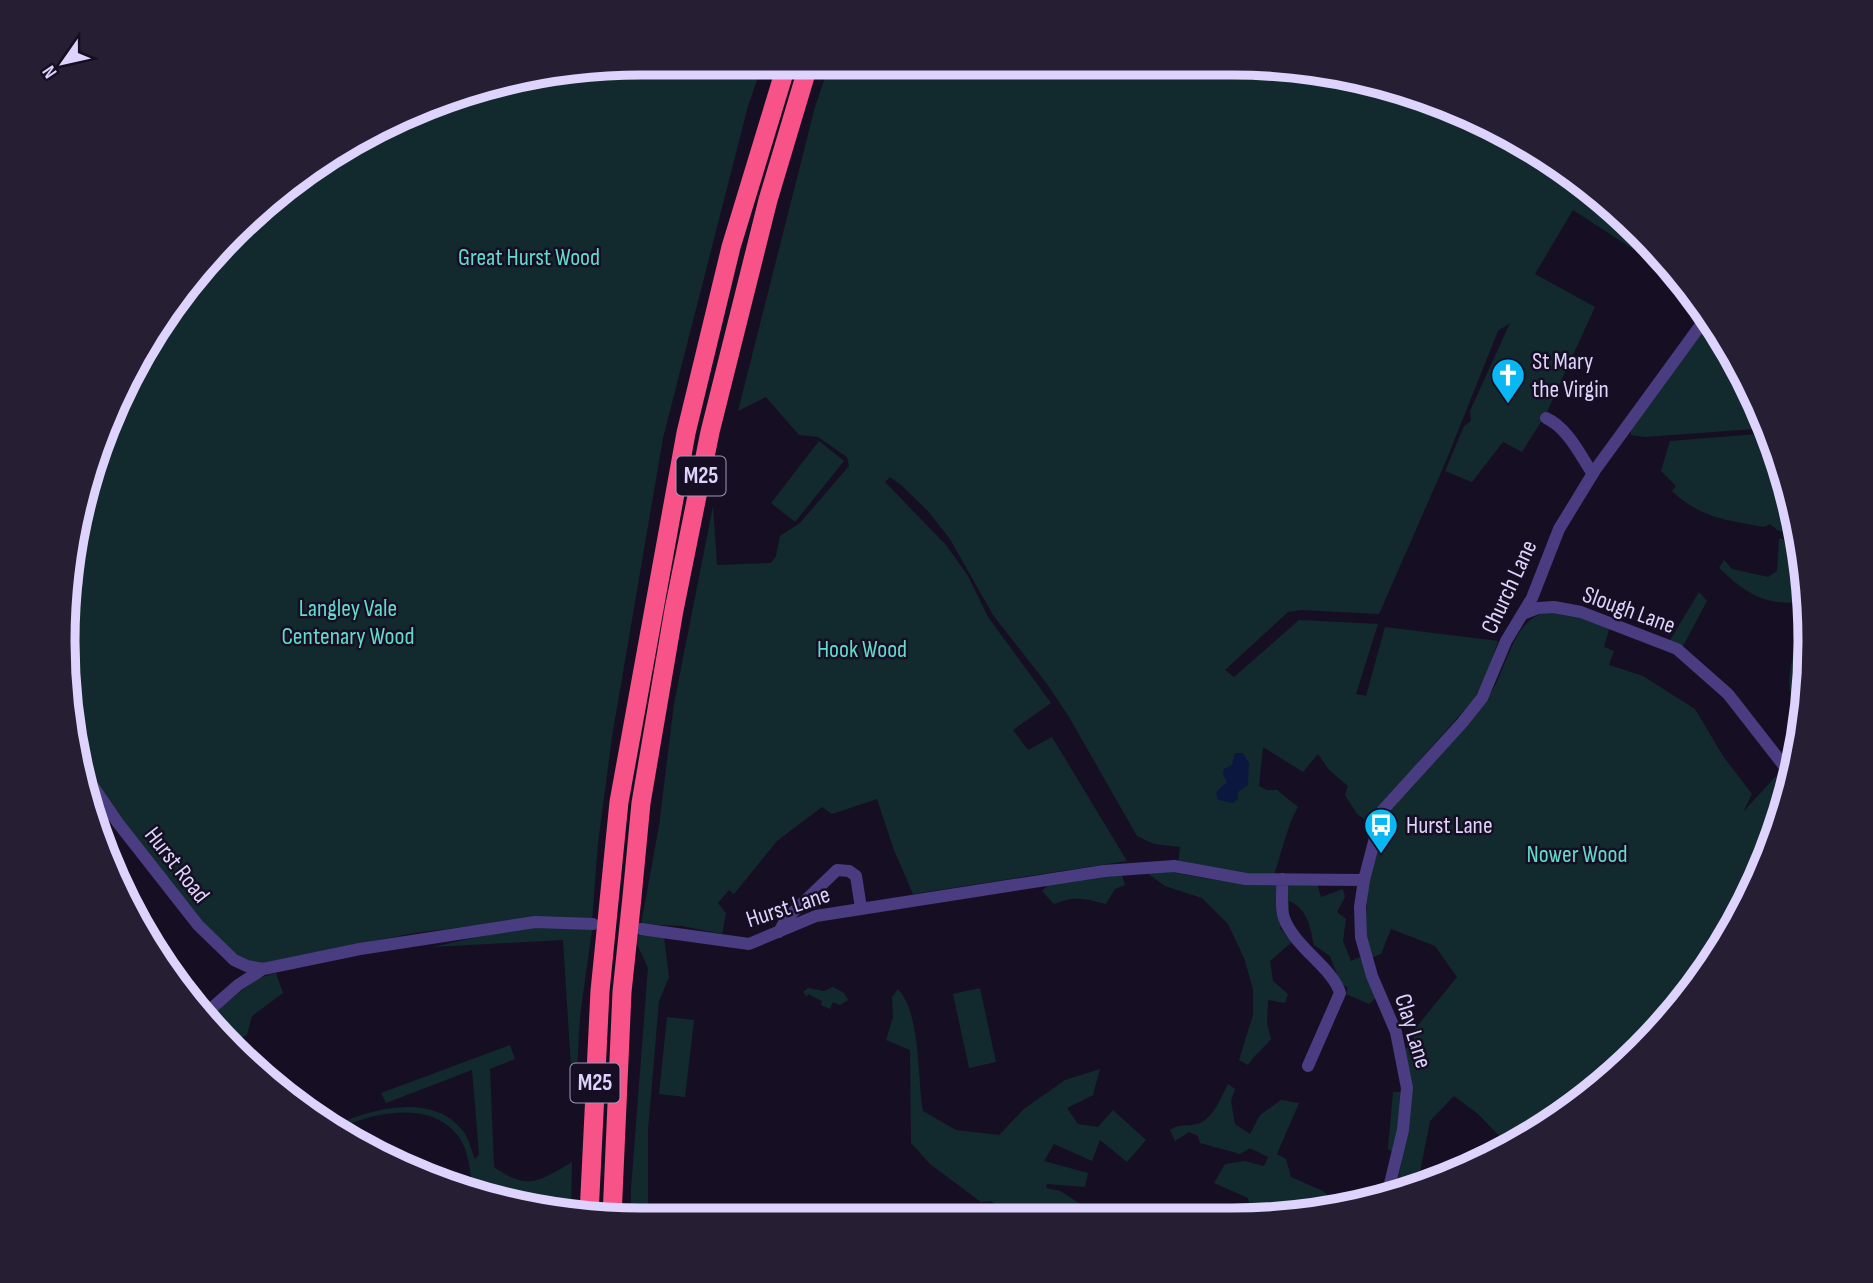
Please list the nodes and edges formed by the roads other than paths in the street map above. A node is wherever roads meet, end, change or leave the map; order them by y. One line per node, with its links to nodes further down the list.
1 (783, 75): 23 (highway, M25)
2 (806, 75): 24 (highway, M25)
3 (1701, 325): 5 (street, Church Lane)
4 (1546, 418): 5 (street)
5 (1593, 474): 6 (street, Church Lane)
6 (1537, 584): 7 (street); 8 (street, Church Lane)
7 (1555, 607): 8 (street, Slough Lane); 9 (street, Slough Lane)
8 (1522, 614): 12 (street, Church Lane)
9 (1784, 765)
10 (96, 790): 17 (street, Hurst Road)
11 (1282, 879): 12 (street, Hurst Lane); 13 (street, Hurst Lane); 21 (street)
12 (1364, 880): 22 (street, Clay Lane)
13 (861, 908): 16 (street, Hurst Lane); 16 (street)
14 (593, 924): 18 (street)
15 (641, 929): 16 (street, Hurst Lane)
16 (779, 932)
17 (234, 960): 18 (street, Hurst Road); 19 (street)
18 (263, 969): 19 (street)
19 (238, 985): 20 (street)
20 (211, 1009)
21 (1308, 1066)
22 (1390, 1185)
23 (589, 1205)
24 (612, 1207)

